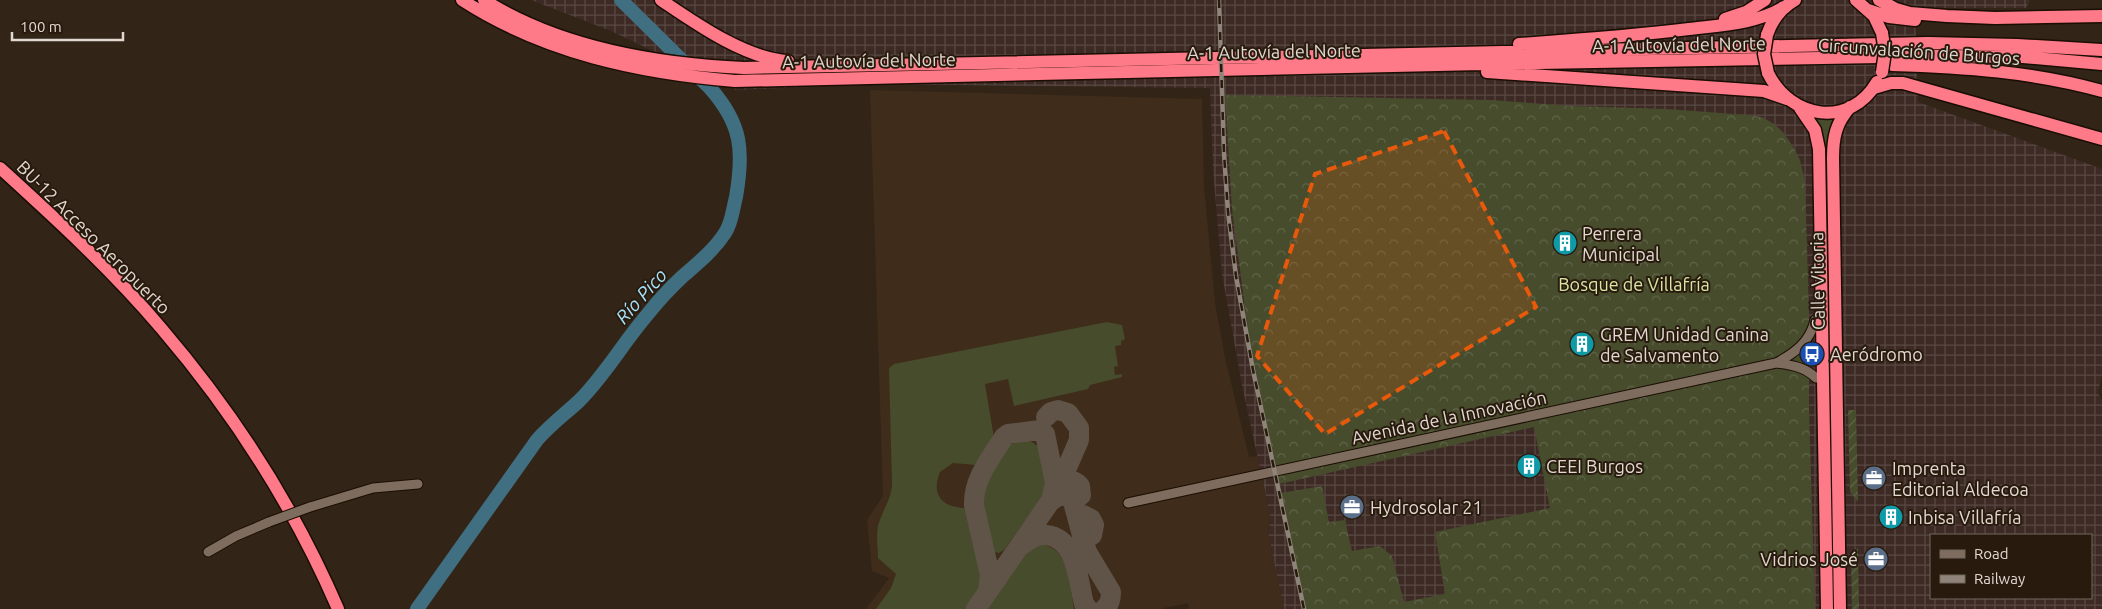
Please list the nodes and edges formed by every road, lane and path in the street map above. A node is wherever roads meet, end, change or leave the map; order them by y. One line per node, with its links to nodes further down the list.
1 (462, 0): 17 (highway, A-1 Autovía del Norte)
2 (484, 0): 15 (highway, A-1 Autovía del Norte)
3 (660, 0): 15 (highway)
4 (1765, 0): 11 (highway)
5 (1856, 0): 8 (highway)
6 (1879, 0): 10 (highway)
7 (1791, 2): 11 (highway); 20 (highway, bridge)
8 (1868, 10): 10 (highway); 18 (highway, bridge)
9 (2102, 16): 10 (highway)
10 (1995, 18)
11 (1627, 37): 13 (highway)
12 (2102, 50): 13 (highway, A-1 Autovía del Norte)
13 (1359, 56): 15 (highway, A-1 Autovía del Norte)
14 (1792, 60): 16 (highway, A-1 Autovía del Norte); 17 (highway, A-1 Autovía del Norte); 19 (highway, Circunvalación de Burgos)
15 (964, 64)
16 (2102, 64)
17 (1375, 66): 20 (highway)
18 (1874, 88): 21 (highway); 23 (highway)
19 (2102, 91)
20 (1787, 100): 22 (highway)
21 (1850, 107): 22 (highway); 33 (highway, Calle Vitoria)
22 (1800, 108): 32 (highway, Calle Vitoria)
23 (2102, 139)
24 (0, 168): 31 (highway, BU-12 Acceso Aeropuerto)
25 (1815, 320): 26 (street, Avenida de la Innovación)
26 (1776, 363): 27 (street, Avenida de la Innovación); 29 (street, Avenida de la Innovación)
27 (1816, 378)
28 (418, 484): 30 (street, bridge)
29 (1128, 502)
30 (208, 552)
31 (338, 609)
32 (1827, 609)
33 (1840, 609)

